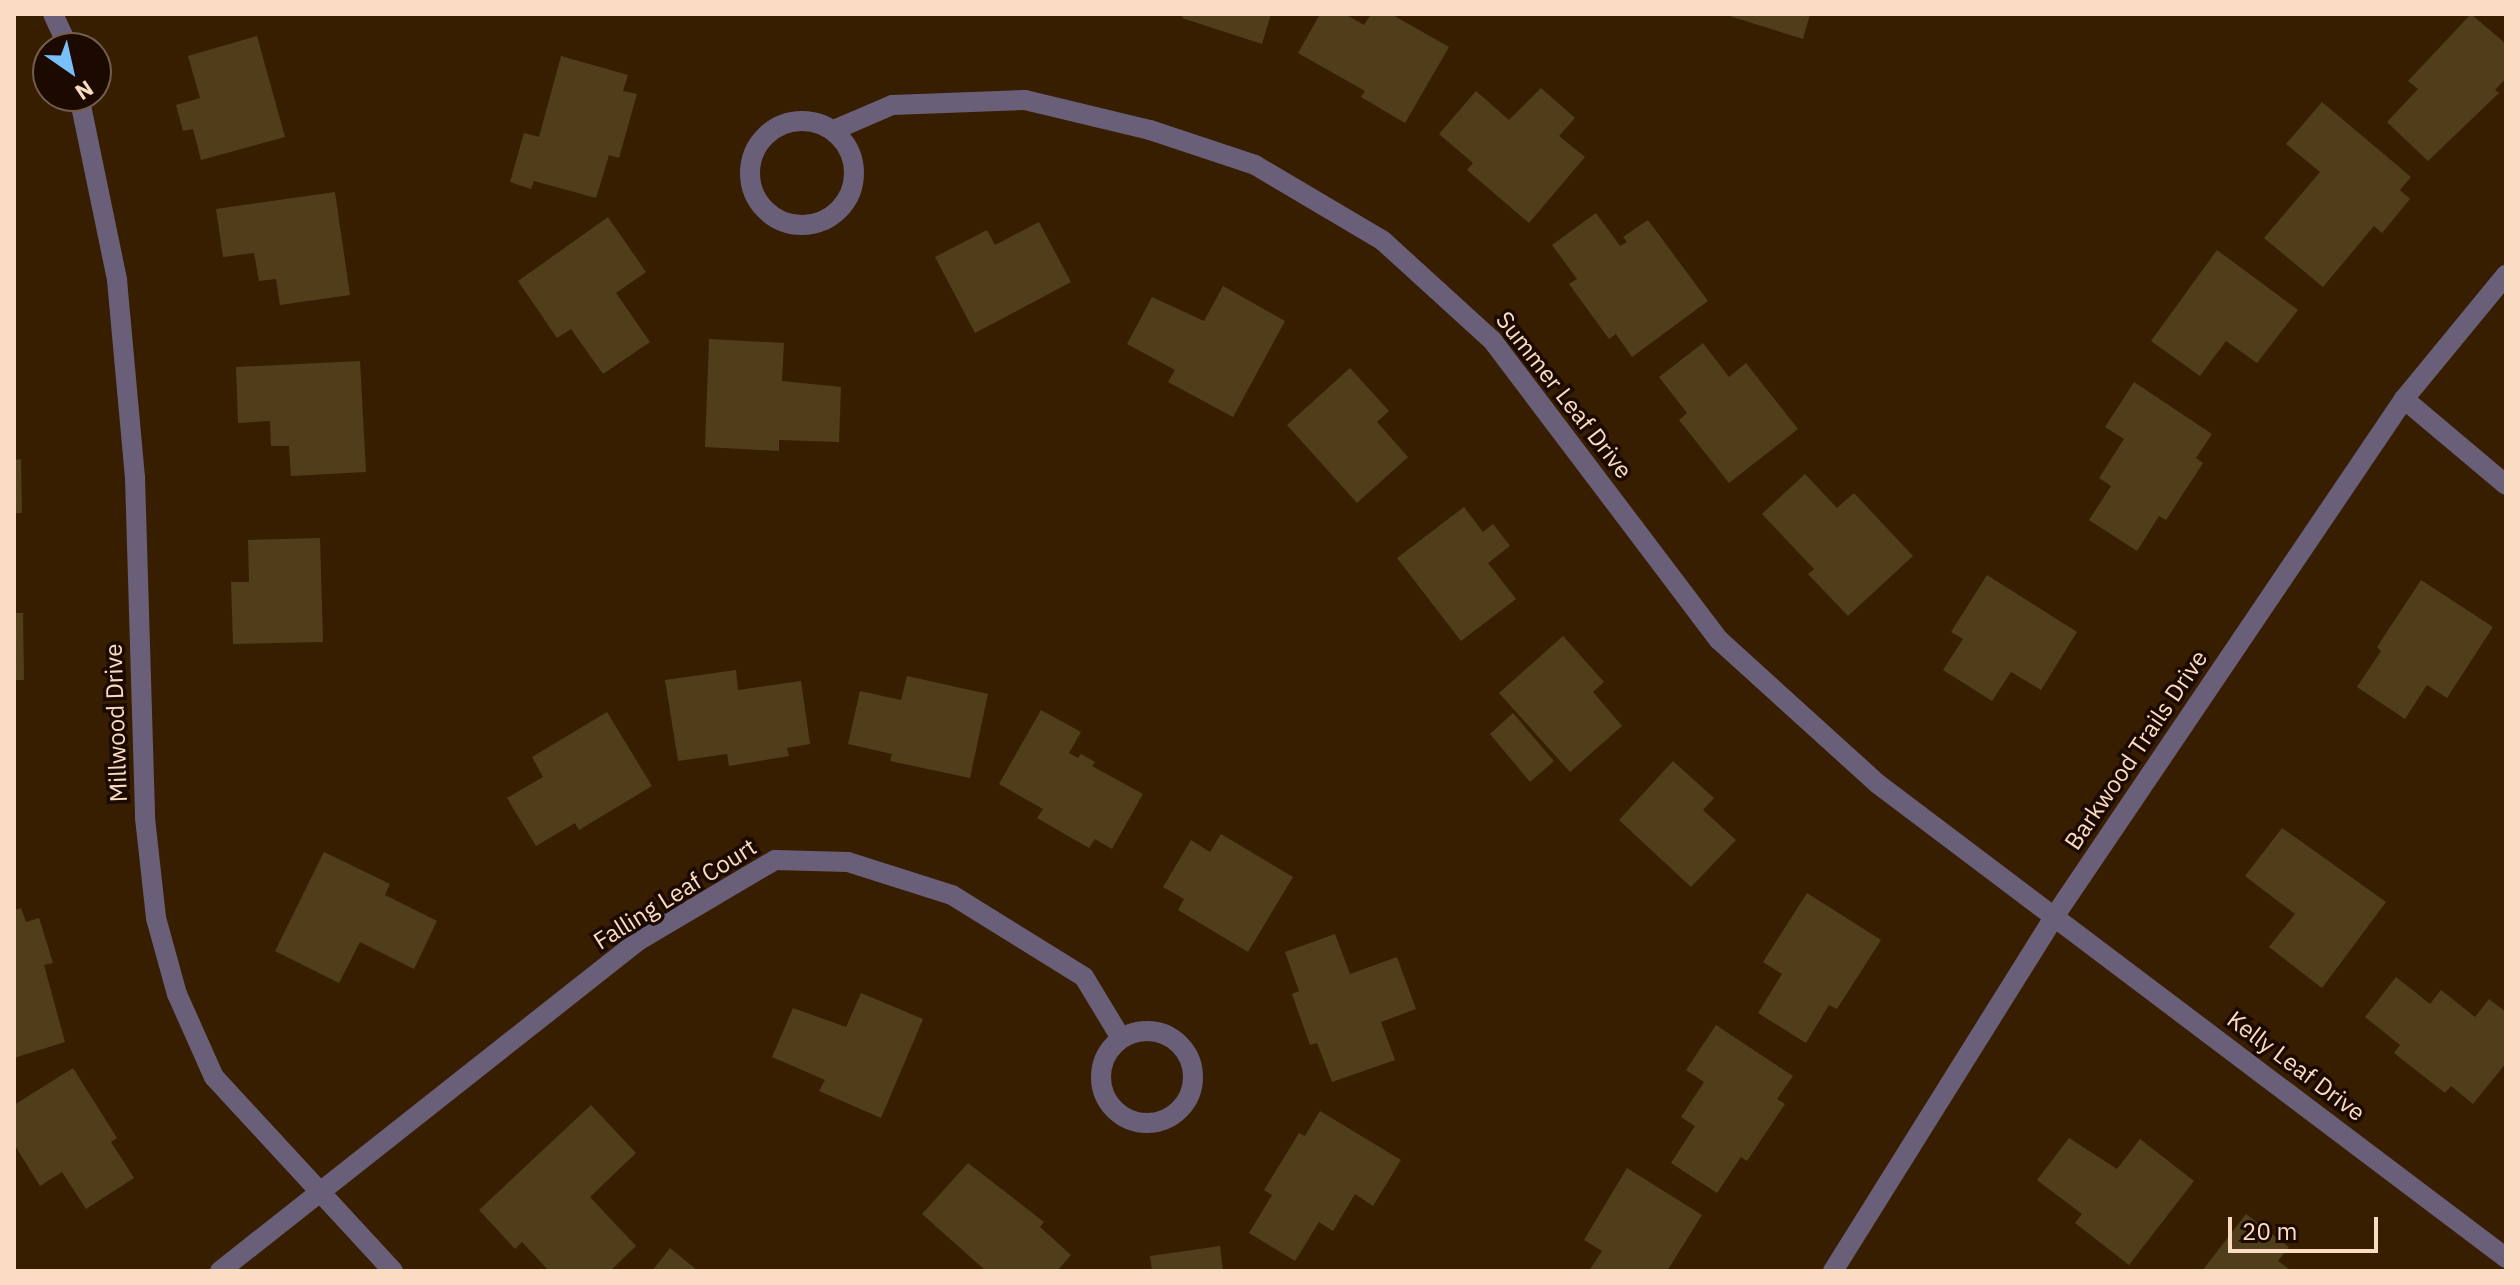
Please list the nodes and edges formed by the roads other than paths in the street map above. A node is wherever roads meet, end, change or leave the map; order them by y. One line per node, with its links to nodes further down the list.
1 (82, 112): 8 (street, Millwood Drive)
2 (834, 130): 2 (street); 6 (street, Summer Leaf Drive)
3 (2506, 275): 4 (street, Barkwood Trails Drive)
4 (2404, 399): 5 (street); 6 (street, Barkwood Trails Drive)
5 (2506, 485)
6 (2054, 917): 9 (street, Kelly Leaf Drive); 12 (street, Barkwood Trails Drive)
7 (1121, 1038): 7 (street); 8 (street, Falling Leaf Court)
8 (317, 1194): 10 (street, Falling Leaf Court); 11 (street, Millwood Drive)
9 (2506, 1258)
10 (220, 1271)
11 (393, 1271)
12 (1833, 1271)

